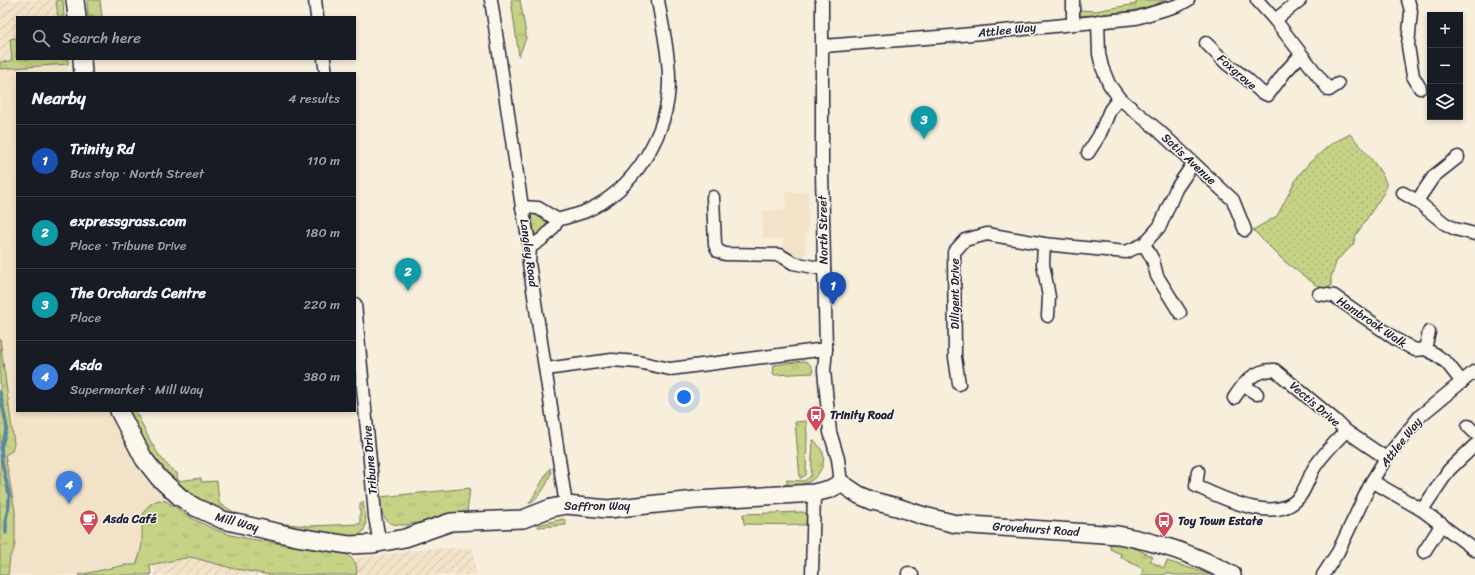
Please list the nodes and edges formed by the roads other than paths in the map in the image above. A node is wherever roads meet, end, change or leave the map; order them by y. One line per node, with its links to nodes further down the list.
1 (75, 0): 11 (street)
2 (315, 0): 12 (street)
3 (491, 0): 32 (street, Langley Road)
4 (658, 0): 33 (street)
5 (822, 0): 17 (street, North Street)
6 (1073, 0): 15 (street)
7 (1188, 0): 14 (street, Attlee Way)
8 (1257, 0): 13 (street)
9 (1300, 0): 13 (street)
10 (1408, 0): 24 (street)
11 (77, 16)
12 (318, 16)
13 (1275, 20): 18 (street)
14 (1098, 21): 15 (street, Attlee Way); 25 (street, Satis Avenue)
15 (1073, 24): 17 (street, Attlee Way)
16 (1206, 43): 18 (street, Foxgrove)
17 (823, 46): 39 (street, North Street)
18 (1301, 55): 23 (street)
19 (82, 60): 21 (street)
20 (324, 60): 22 (street)
21 (83, 72)
22 (326, 72)
23 (1338, 84)
24 (1420, 88)
25 (1119, 98): 26 (street); 28 (street, Satis Avenue)
26 (1088, 153)
27 (1458, 157): 31 (street)
28 (1193, 164): 34 (street, Satis Avenue); 37 (street, Diligent Drive)
29 (1403, 193): 31 (street)
30 (713, 197): 39 (street)
31 (1417, 201): 35 (street)
32 (522, 207): 33 (street); 38 (street, Langley Road)
33 (558, 220): 38 (street)
34 (1245, 230)
35 (1475, 234)
36 (1044, 244): 37 (street, Diligent Drive); 43 (street); 50 (street, Diligent Drive)
37 (1144, 244): 41 (street)
38 (530, 248): 47 (street, Langley Road)
39 (824, 269): 45 (street, North Street)
40 (1319, 294): 46 (street, Hambrook Walk)
41 (1180, 313)
42 (356, 314): 65 (street, Tribune Drive)
43 (1048, 316)
44 (1429, 332): 46 (street, Hambrook Walk)
45 (826, 349): 47 (street); 60 (street, North Street)
46 (1425, 350): 49 (street, Hambrook Walk)
47 (546, 369): 62 (street, Langley Road)
48 (1475, 371): 49 (street, Attlee Way)
49 (1462, 382): 57 (street, Attlee Way)
50 (959, 384)
51 (1243, 385): 52 (street); 53 (street, Vectis Drive); 55 (street, Vectis Drive)
52 (1256, 394)
53 (1234, 398)
54 (120, 412): 65 (street, Mill Way)
55 (1346, 431): 57 (street, Vectis Drive); 58 (street)
56 (1475, 445): 63 (street)
57 (1386, 458): 59 (street, Attlee Way)
58 (1198, 471)
59 (1372, 481): 63 (street); 67 (street, Attlee Way)
60 (840, 483): 61 (street, Saffron Way); 70 (street, Grovehurst Road)
61 (814, 493): 62 (street, Saffron Way); 69 (street)
62 (566, 505): 65 (street, Saffron Way)
63 (1422, 510): 64 (street)
64 (1442, 524): 66 (street); 68 (street)
65 (380, 544)
66 (1475, 550)
67 (1338, 552): 71 (street, Attlee Way); 72 (street, Attlee Way)
68 (1424, 552)
69 (812, 575)
70 (1232, 575)
71 (1323, 575)
72 (1333, 575)

